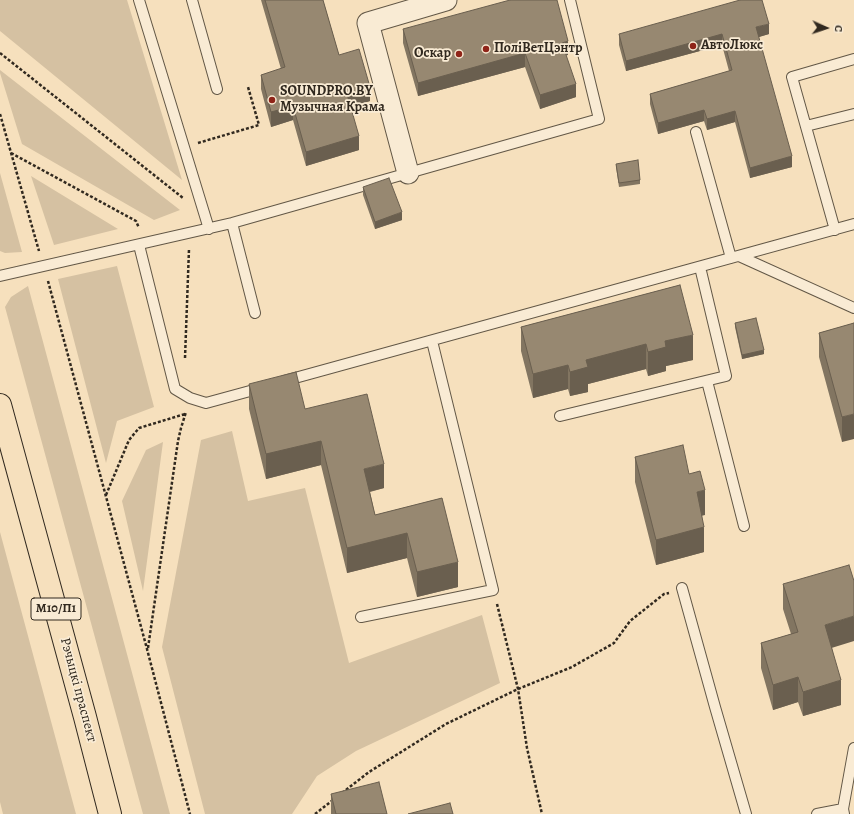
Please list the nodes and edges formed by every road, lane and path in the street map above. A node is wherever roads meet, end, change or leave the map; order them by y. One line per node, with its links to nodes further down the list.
1 (139, 0): 13 (lane)
2 (192, 0): 8 (lane)
3 (446, 0): 14 (street)
4 (570, 0): 14 (lane)
5 (0, 53): 15 (path)
6 (854, 59): 11 (lane)
7 (248, 87): 13 (path)
8 (217, 89)
9 (0, 114): 23 (path)
10 (854, 114): 11 (lane)
11 (806, 126): 19 (lane)
12 (696, 132): 22 (lane)
13 (184, 146): 15 (lane)
14 (408, 173): 16 (lane)
15 (205, 215): 18 (lane)
16 (232, 223): 18 (lane); 27 (lane)
17 (854, 224): 19 (lane)
18 (209, 229): 20 (lane)
19 (835, 230): 22 (lane)
20 (190, 233): 21 (lane); 29 (path)
21 (138, 245): 23 (lane); 31 (lane)
22 (735, 257): 24 (lane); 26 (lane)
23 (44, 266): 25 (lane); 35 (path)
24 (700, 267): 28 (lane); 30 (lane)
25 (0, 276)
26 (854, 308)
27 (255, 313)
28 (432, 341): 31 (lane); 38 (lane)
29 (185, 361)
30 (707, 381): 34 (lane); 36 (lane)
31 (190, 398): 33 (path)
32 (0, 405): 44 (main road, Рэчыцкі праспект / М10/П1)
33 (185, 414): 35 (path); 40 (path)
34 (560, 416)
35 (106, 495): 40 (path)
36 (744, 526)
37 (682, 588): 41 (path); 48 (lane)
38 (493, 590): 39 (lane); 41 (path)
39 (361, 617)
40 (147, 649): 45 (path)
41 (518, 689): 46 (path); 47 (path)
42 (854, 748): 43 (lane)
43 (843, 811): 49 (lane)
44 (110, 814)
45 (190, 814)
46 (315, 814)
47 (542, 814)
48 (746, 814)
49 (817, 814)

